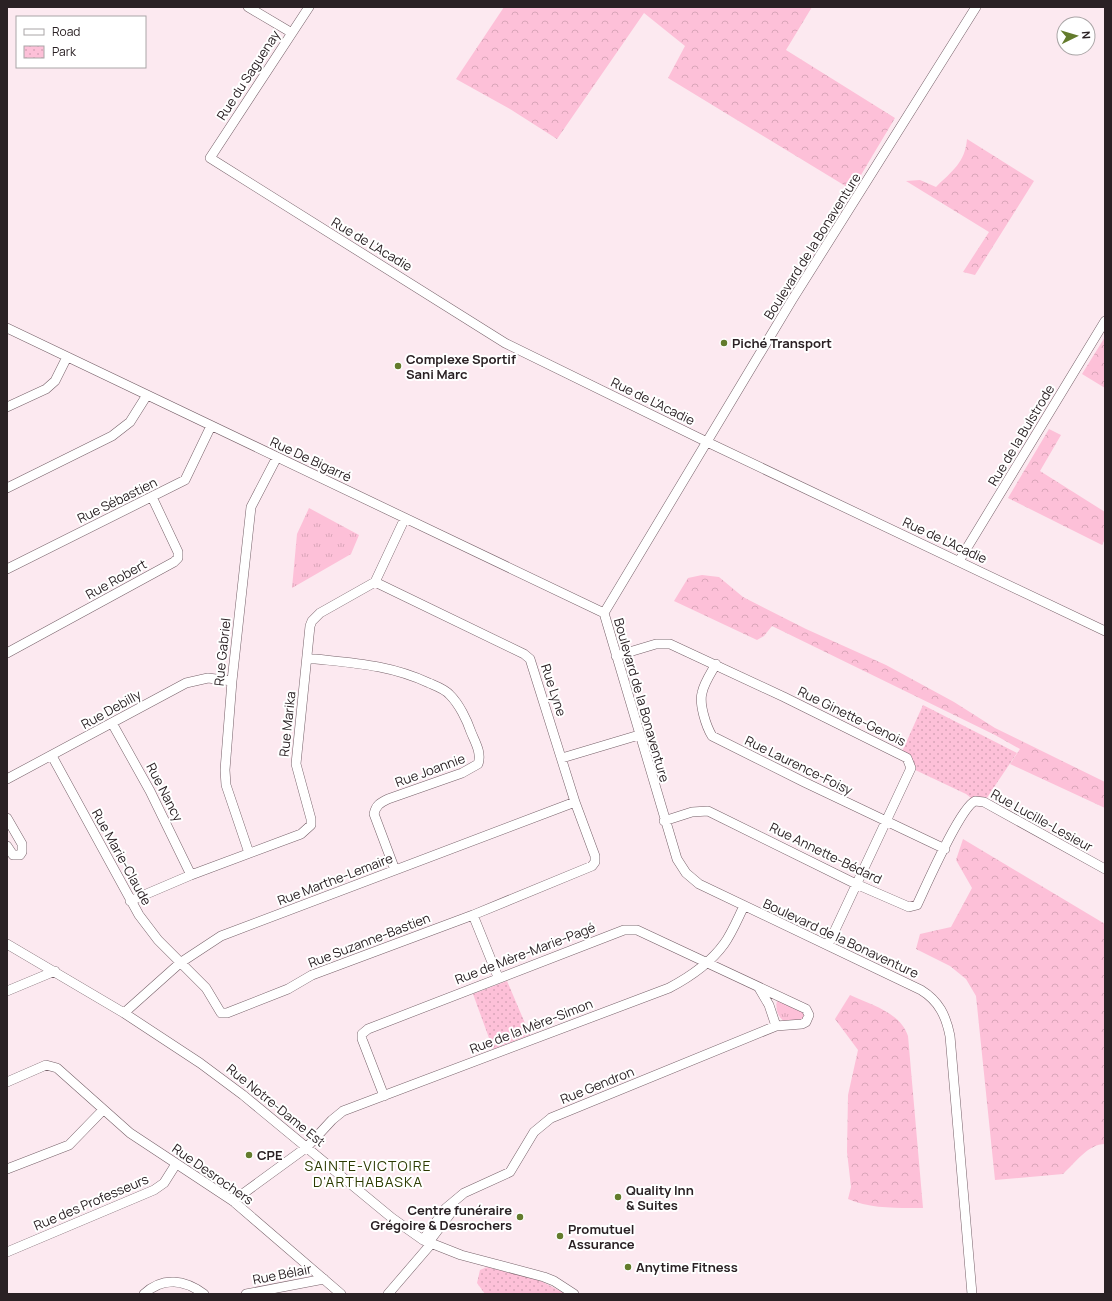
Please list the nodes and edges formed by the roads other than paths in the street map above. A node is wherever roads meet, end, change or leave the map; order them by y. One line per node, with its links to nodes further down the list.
1 (248, 7): 4 (street)
2 (309, 7): 4 (street, Rue du Saguenay)
3 (976, 7): 12 (street, Boulevard de la Bonaventure)
4 (292, 33): 5 (street, Rue du Saguenay)
5 (210, 158): 12 (street, Rue de L'Acadie)
6 (1105, 321): 17 (street, Rue de la Bulstrode)
7 (7, 328): 8 (street, Rue De Bigarré)
8 (67, 357): 9 (street, Rue De Bigarré); 10 (street)
9 (146, 395): 11 (street, Rue De Bigarré); 14 (street)
10 (7, 407)
11 (211, 426): 13 (street, Rue De Bigarré); 15 (street, Rue Sébastien)
12 (707, 442): 17 (street, Rue de L'Acadie); 20 (street, Boulevard de la Bonaventure)
13 (277, 457): 16 (street, Rue De Bigarré); 26 (street, Rue Gabriel)
14 (7, 488)
15 (152, 497): 18 (street, Rue Sébastien); 22 (street, Rue Robert)
16 (405, 518): 19 (street); 20 (street, Rue De Bigarré)
17 (959, 561): 21 (street, Rue de L'Acadie)
18 (7, 569)
19 (375, 582): 24 (street, Rue Marika); 30 (street, Rue Lyne)
20 (604, 613): 23 (street, Boulevard de la Bonaventure)
21 (1105, 631)
22 (7, 653)
23 (616, 656): 25 (street, Rue Ginette-Genois); 28 (street, Boulevard de la Bonaventure)
24 (307, 658): 38 (street, Rue Marika); 41 (street, Rue Joannie)
25 (716, 664): 35 (street, Rue Laurence-Foisy); 35 (street, Rue Ginette-Genois)
26 (232, 681): 27 (street, Rue Debilly); 38 (street, Rue Gabriel)
27 (112, 723): 29 (street, Rue Debilly); 42 (street, Rue Nancy)
28 (638, 735): 30 (street); 34 (street, Boulevard de la Bonaventure)
29 (52, 756): 31 (street, Rue Debilly); 44 (street, Rue Marie-Claude)
30 (562, 758): 32 (street, Rue Lyne)
31 (7, 779)
32 (575, 802): 39 (street, Rue Lyne); 41 (street, Rue Marthe-Lemaire)
33 (7, 818): 36 (street)
34 (664, 821): 43 (street, Rue Annette-Bédard); 45 (street, Boulevard de la Bonaventure)
35 (885, 821): 37 (street, Rue Laurence-Foisy); 43 (street, Rue Ginette-Genois)
36 (7, 846)
37 (945, 849): 40 (street, Rue Lucille-Lesieur); 43 (street, Rue Annette-Bédard)
38 (249, 853): 42 (street, Rue Marika)
39 (588, 869): 46 (street, Rue Suzanne-Bastien)
40 (1105, 869)
41 (395, 870): 50 (street, Rue Marthe-Lemaire)
42 (191, 875): 44 (street, Rue Marika)
43 (856, 884): 48 (street, Rue Ginette-Genois)
44 (130, 900): 50 (street, Rue Marie-Claude)
45 (744, 906): 48 (street, Boulevard de la Bonaventure); 49 (street, Rue de la Mère-Simon)
46 (473, 915): 50 (street, Rue Suzanne-Bastien); 52 (street)
47 (7, 944): 51 (street, Rue Notre-Dame Est)
48 (828, 945): 73 (street, Boulevard de la Bonaventure)
49 (706, 962): 52 (street, Rue de Mère-Marie-Pagé); 53 (street, Rue de Mère-Marie-Pagé); 58 (street, Rue de la Mère-Simon)
50 (180, 963): 55 (street, Rue Marthe-Lemaire)
51 (55, 971): 54 (street); 55 (street, Rue Notre-Dame Est)
52 (498, 977): 58 (street, Rue de Mère-Marie-Pagé)
53 (758, 987): 56 (street); 56 (street, Rue de Mère-Marie-Pagé)
54 (7, 991)
55 (124, 1013): 60 (street, Rue Notre-Dame Est)
56 (776, 1026): 64 (street, Rue Gendron)
57 (7, 1082): 59 (street, Rue Desrochers)
58 (384, 1096): 60 (street, Rue de la Mère-Simon)
59 (104, 1110): 61 (street, Rue Desrochers); 62 (street)
60 (308, 1147): 63 (street, Rue de la Mère-Simon); 64 (street, Rue Notre-Dame Est)
61 (176, 1164): 63 (street, Rue Desrochers); 65 (street, Rue des Professeurs)
62 (7, 1169)
63 (233, 1201): 66 (street, Rue Desrochers)
64 (427, 1242): 71 (street, Rue Gendron); 72 (street, Rue Notre-Dame Est)
65 (7, 1252)
66 (324, 1279): 69 (street, Rue Bélair); 70 (street, Rue Desrochers)
67 (144, 1294): 68 (street)
68 (204, 1294)
69 (246, 1294)
70 (341, 1294)
71 (388, 1294)
72 (574, 1294)
73 (972, 1294)

